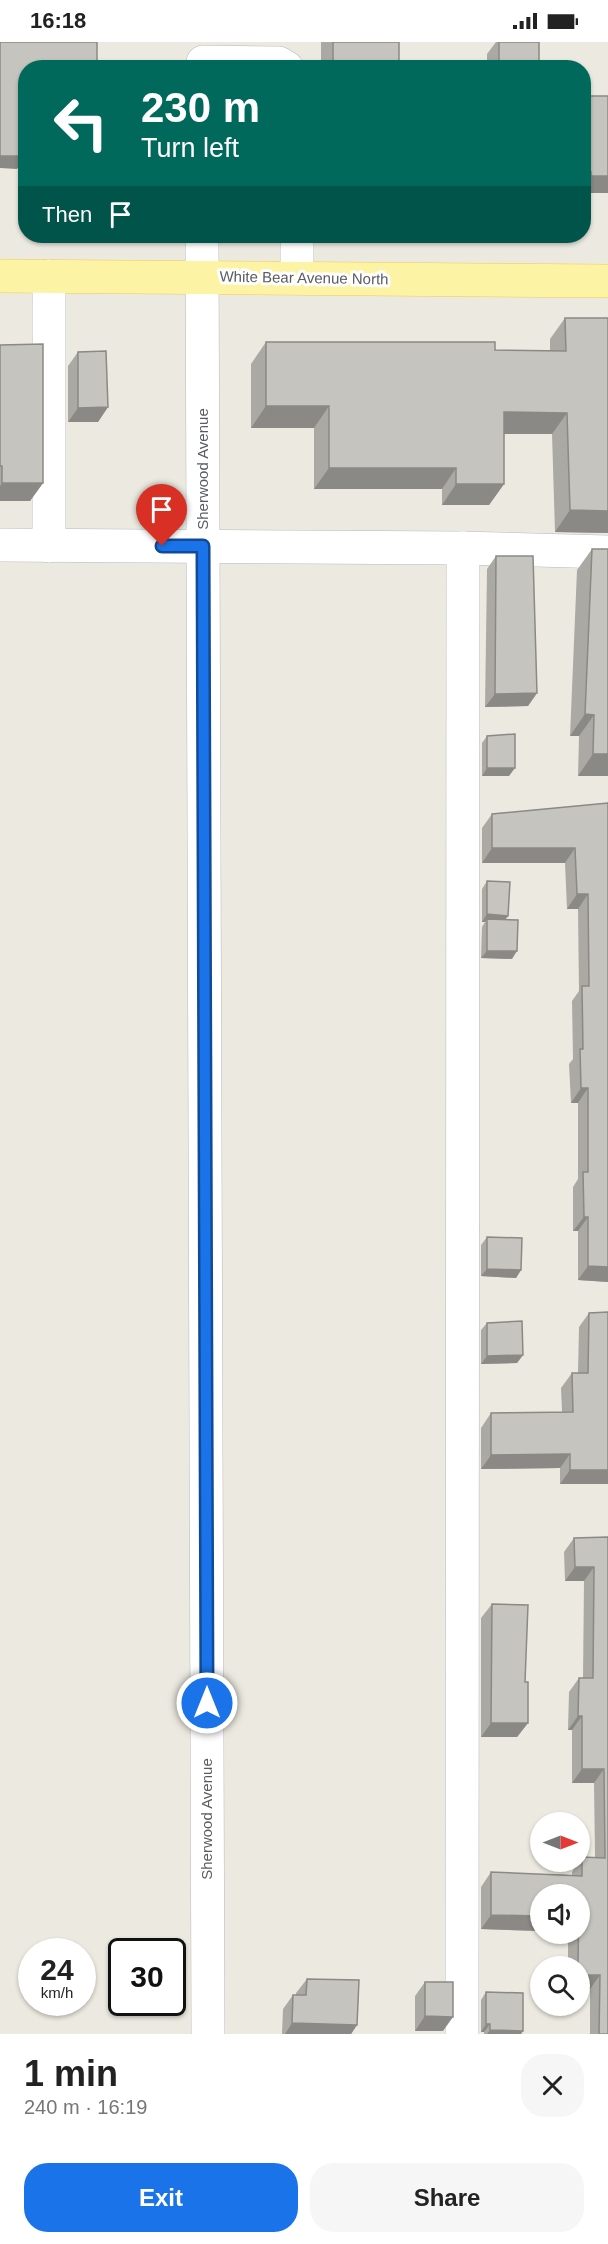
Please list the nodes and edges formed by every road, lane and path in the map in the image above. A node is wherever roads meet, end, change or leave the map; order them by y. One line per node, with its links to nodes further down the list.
1 (203, 57): 2 (street)
2 (241, 60)
3 (202, 243): 7 (street, Sherwood Avenue)
4 (297, 243): 8 (street)
5 (0, 276): 6 (main road, White Bear Avenue North)
6 (49, 276): 7 (main road, White Bear Avenue North); 11 (street)
7 (202, 276): 8 (main road, White Bear Avenue North); 12 (street, Sherwood Avenue)
8 (297, 278): 9 (main road, White Bear Avenue North)
9 (608, 281)
10 (0, 545): 11 (street)
11 (49, 546): 12 (street)
12 (203, 546): 13 (street); 15 (street, Sherwood Avenue)
13 (463, 548): 14 (street); 16 (street)
14 (608, 552)
15 (208, 2034)
16 (462, 2034)

